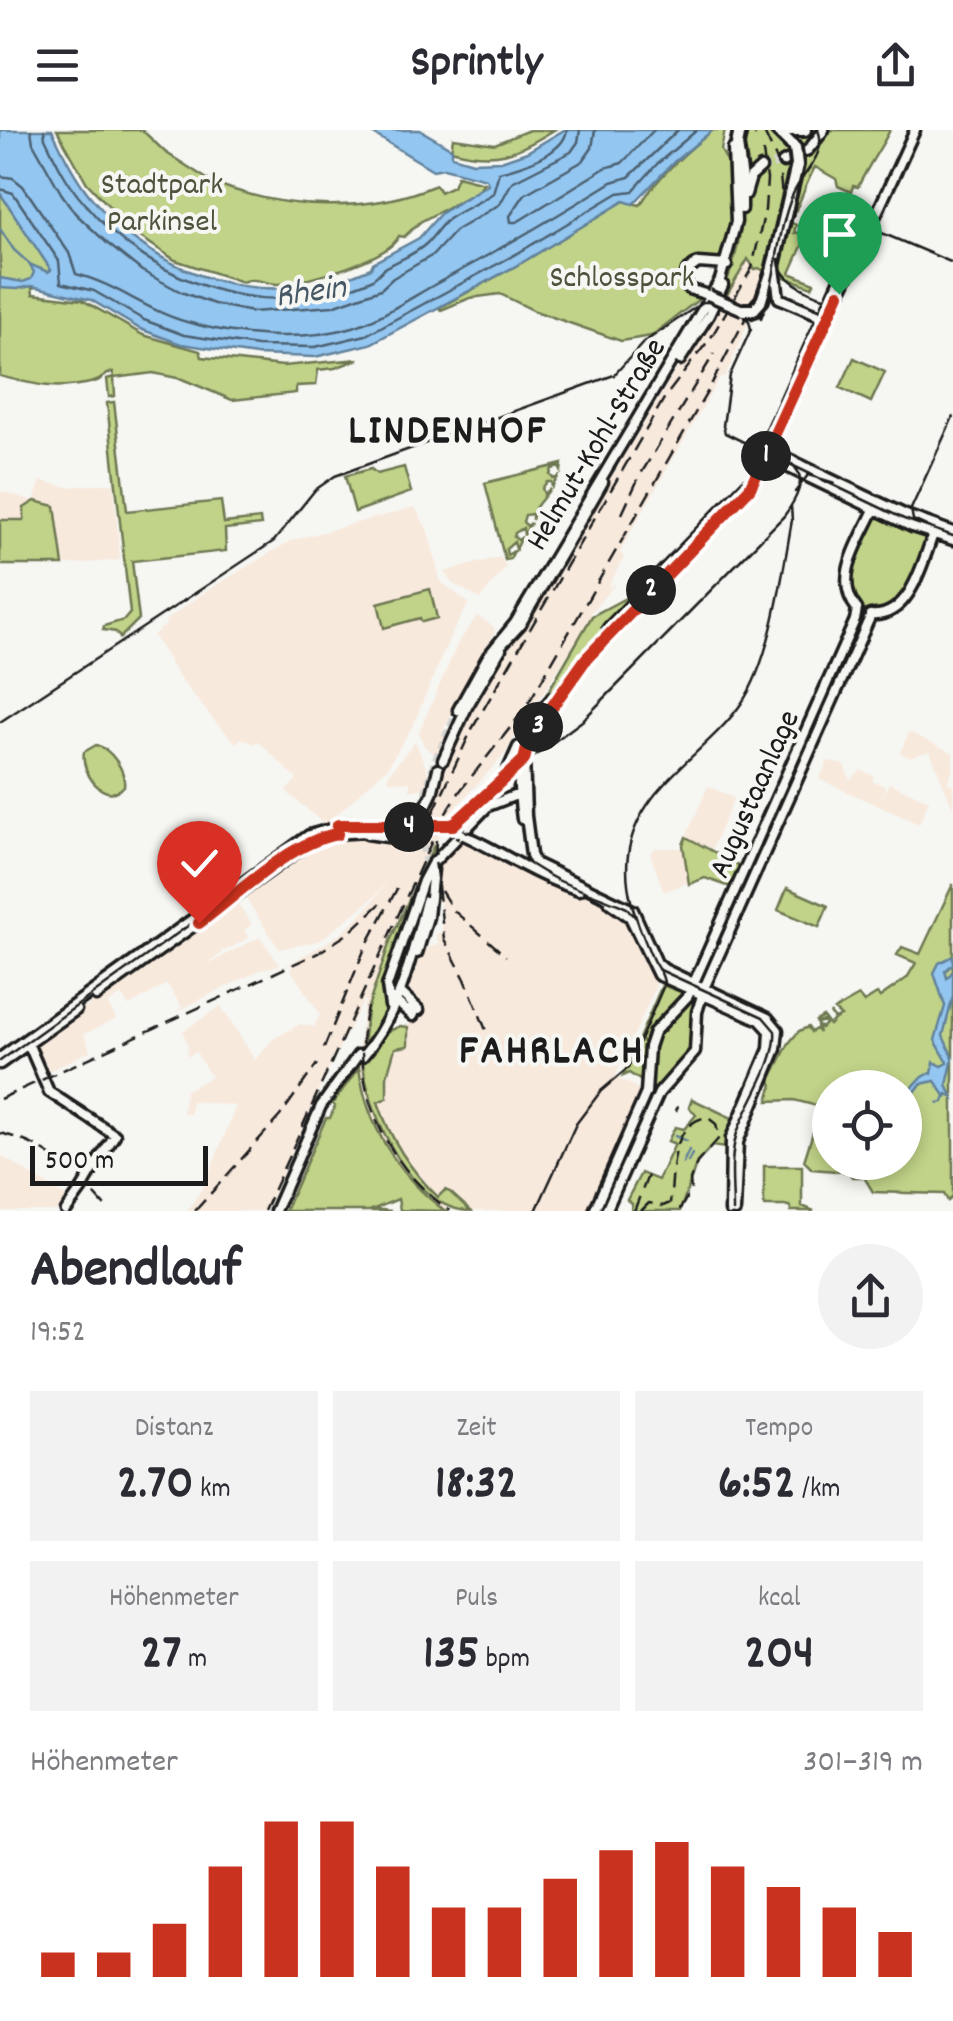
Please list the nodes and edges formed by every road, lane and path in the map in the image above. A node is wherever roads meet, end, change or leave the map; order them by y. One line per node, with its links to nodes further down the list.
1 (738, 130): 6 (highway)
2 (824, 130): 5 (main road)
3 (913, 130): 14 (main road)
4 (790, 134): 9 (highway, bridge)
5 (783, 162)
6 (735, 166): 8 (main road, Helmut-Kohl-Straße); 11 (main road, Helmut-Kohl-Straße)
7 (761, 168): 8 (main road)
8 (740, 222): 11 (main road, Helmut-Kohl-Straße)
9 (782, 223): 12 (highway); 15 (highway)
10 (706, 263): 11 (main road); 13 (main road); 15 (main road, bridge)
11 (729, 264): 13 (main road, Helmut-Kohl-Straße); 17 (main road, Helmut-Kohl-Straße)
12 (776, 268): 16 (main road)
13 (716, 287): 17 (main road, Helmut-Kohl-Straße)
14 (834, 299): 16 (main road); 18 (main road)
15 (748, 310)
16 (822, 319): 18 (main road)
17 (676, 361): 26 (main road, Helmut-Kohl-Straße)
18 (767, 453): 19 (main road); 23 (main road)
19 (875, 506): 20 (main road); 24 (main road)
20 (931, 532): 21 (main road); 22 (main road); 25 (main road)
21 (953, 532)
22 (953, 540)
23 (646, 592): 27 (main road); 29 (main road)
24 (857, 609): 25 (main road); 37 (main road, Augustaanlage)
25 (871, 615): 37 (main road, Augustaanlage)
26 (516, 626): 26 (main road); 28 (main road)
27 (523, 742): 29 (main road); 30 (main road)
28 (438, 765): 32 (main road); 36 (main road)
29 (518, 767): 30 (main road); 31 (main road)
30 (504, 779): 33 (main road)
31 (518, 794): 39 (main road); 41 (main road)
32 (353, 824): 34 (main road); 35 (main road)
33 (445, 828): 35 (main road, bridge); 38 (main road)
34 (338, 829): 36 (main road); 50 (main road)
35 (411, 829): 36 (main road)
36 (363, 833)
37 (764, 840): 42 (main road, Augustaanlage)
38 (490, 846): 39 (main road); 40 (main road)
39 (528, 850): 40 (main road)
40 (547, 875): 43 (main road)
41 (426, 887): 46 (main road); 49 (main road)
42 (739, 897): 44 (main road, Augustaanlage); 45 (main road, Augustaanlage)
43 (636, 922): 47 (main road); 47 (main road)
44 (712, 944): 45 (main road); 48 (main road, Augustaanlage)
45 (721, 949): 48 (main road, Augustaanlage)
46 (408, 969): 49 (main road); 49 (main road)
47 (664, 974): 48 (main road)
48 (699, 990): 54 (main road); 55 (main road); 56 (main road)
49 (401, 1001): 53 (main road)
50 (26, 1040): 51 (main road); 52 (main road, bridge)
51 (0, 1061)
52 (66, 1211)
53 (278, 1211)
54 (594, 1211)
55 (606, 1211)
56 (733, 1211)

